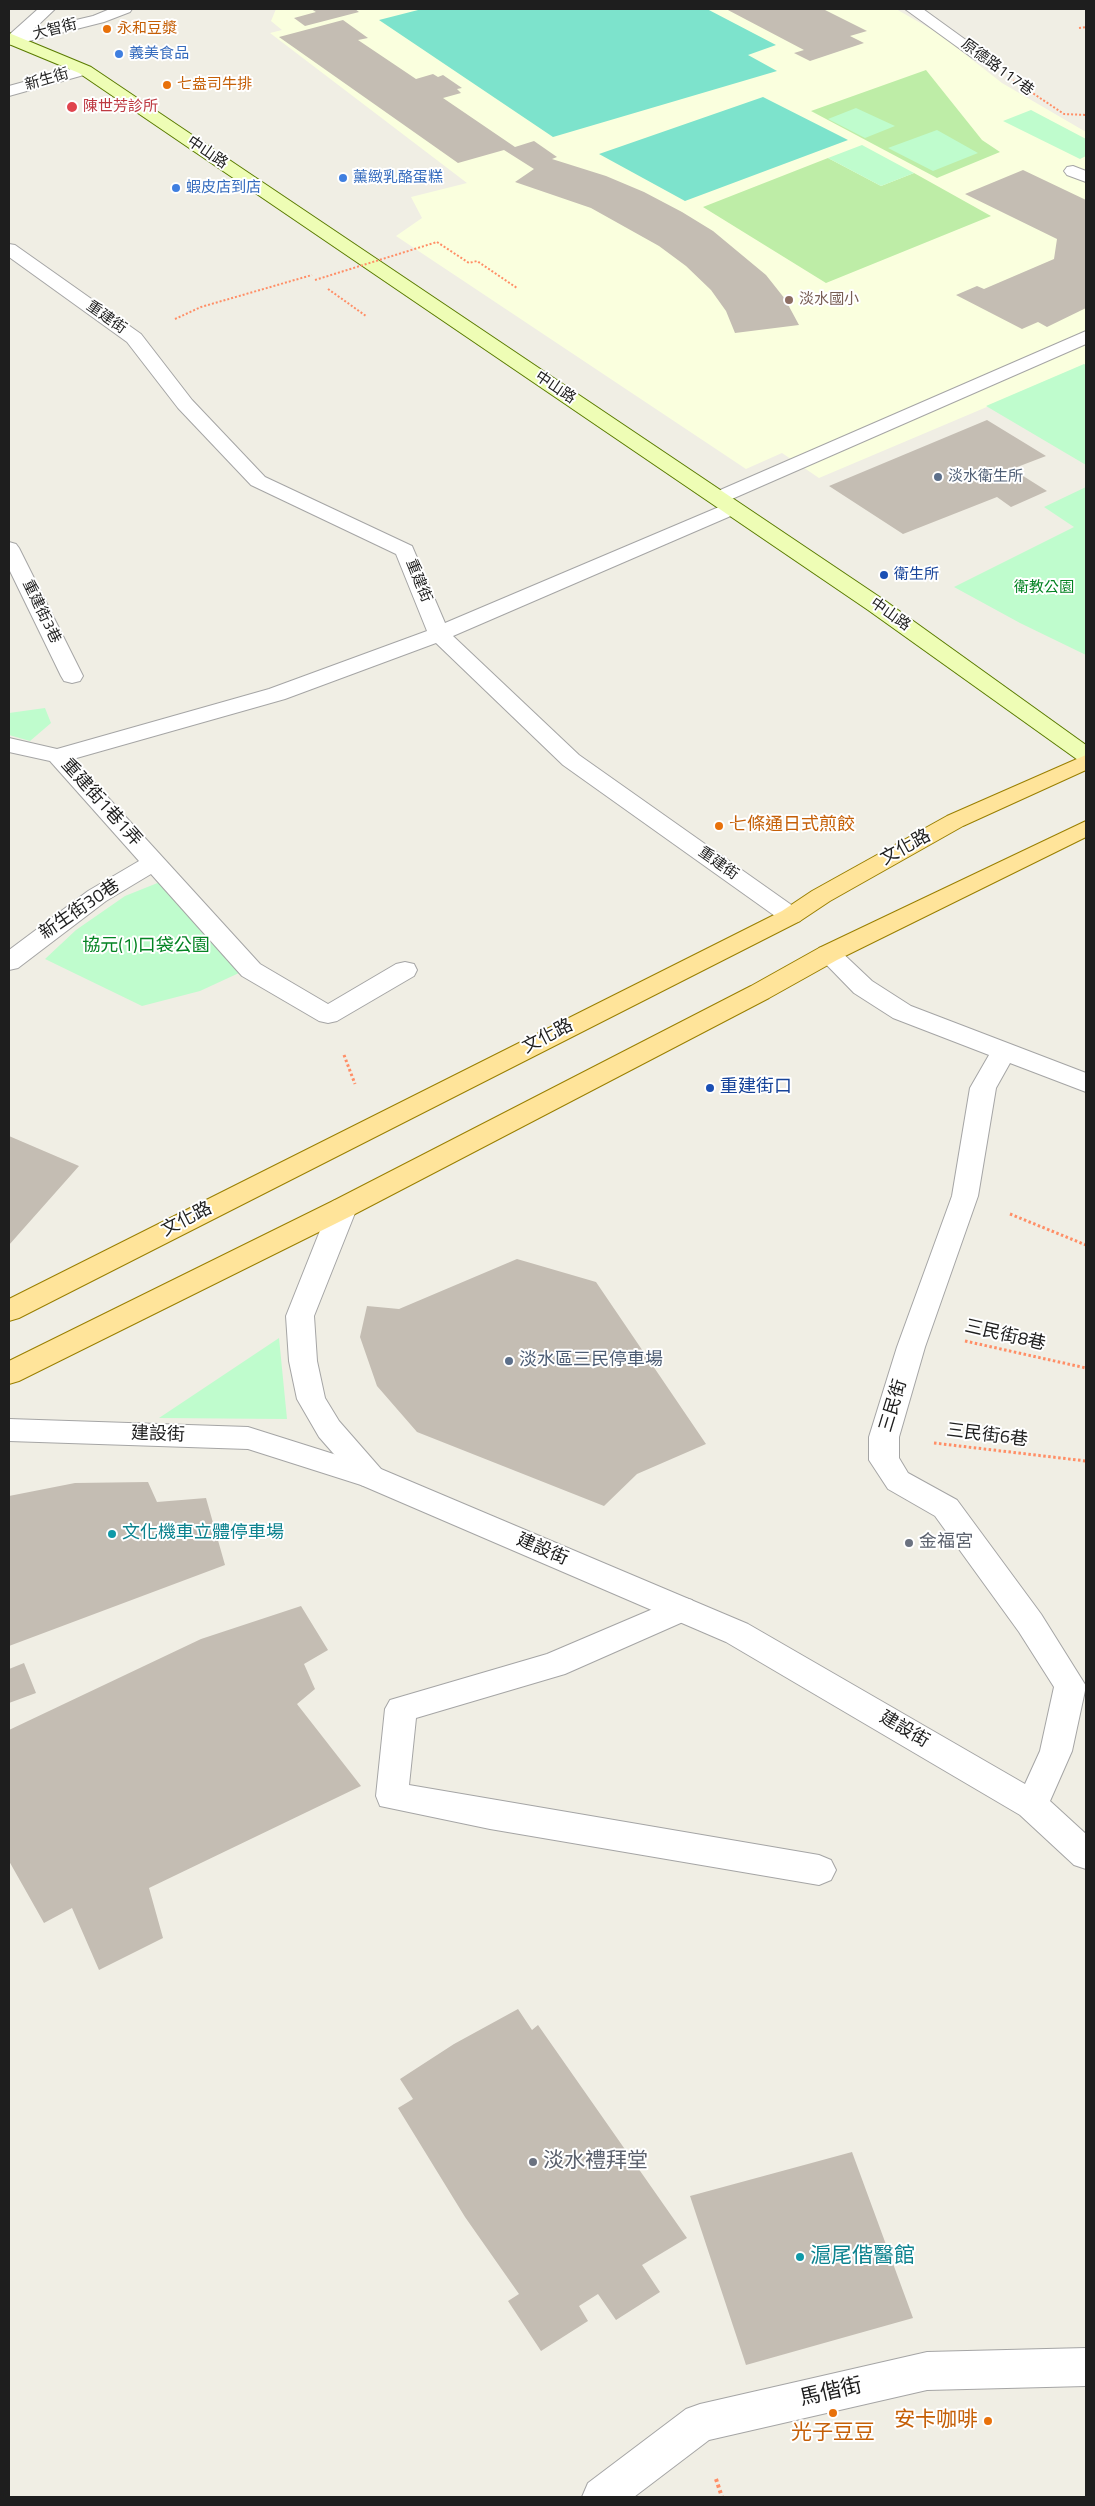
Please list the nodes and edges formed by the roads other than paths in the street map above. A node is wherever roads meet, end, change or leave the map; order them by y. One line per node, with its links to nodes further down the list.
1 (46, 9): 4 (street)
2 (124, 9): 4 (street, 大智街)
3 (913, 9): 5 (street, 原德路117巷)
4 (11, 39): 6 (main road, 中山路)
5 (980, 56)
6 (85, 70): 7 (street, 新生街); 10 (main road, 中山路)
7 (9, 91)
8 (9, 249): 12 (street, 重建街)
9 (1086, 337): 10 (street, 重建街1巷1弄)
10 (725, 503): 12 (street, 重建街1巷1弄); 15 (main road, 中山路)
11 (9, 548): 13 (street, 重建街3巷)
12 (439, 634): 16 (street, 重建街1巷1弄); 20 (street, 重建街)
13 (72, 676)
14 (9, 745): 16 (street)
15 (1086, 755)
16 (58, 756): 19 (street, 重建街1巷1弄)
17 (1086, 762): 20 (main road, 文化路)
18 (1086, 828): 21 (main road)
19 (154, 862): 22 (street, 新生街30巷); 23 (street, 重建街1巷1弄)
20 (791, 916): 27 (main road, 文化路)
21 (828, 954): 24 (street); 26 (main road)
22 (9, 962)
23 (405, 970)
24 (1003, 1052): 25 (street); 32 (street, 三民街)
25 (1086, 1083)
26 (343, 1208): 28 (main road); 30 (street)
27 (9, 1311)
28 (9, 1373)
29 (9, 1430): 30 (street, 建設街)
30 (370, 1477): 31 (street, 建設街)
31 (680, 1609): 32 (street, 建設街); 34 (street)
32 (1032, 1805): 33 (street)
33 (1086, 1855)
34 (819, 1870)
35 (1086, 2367): 36 (street, 馬偕街)
36 (602, 2497)

